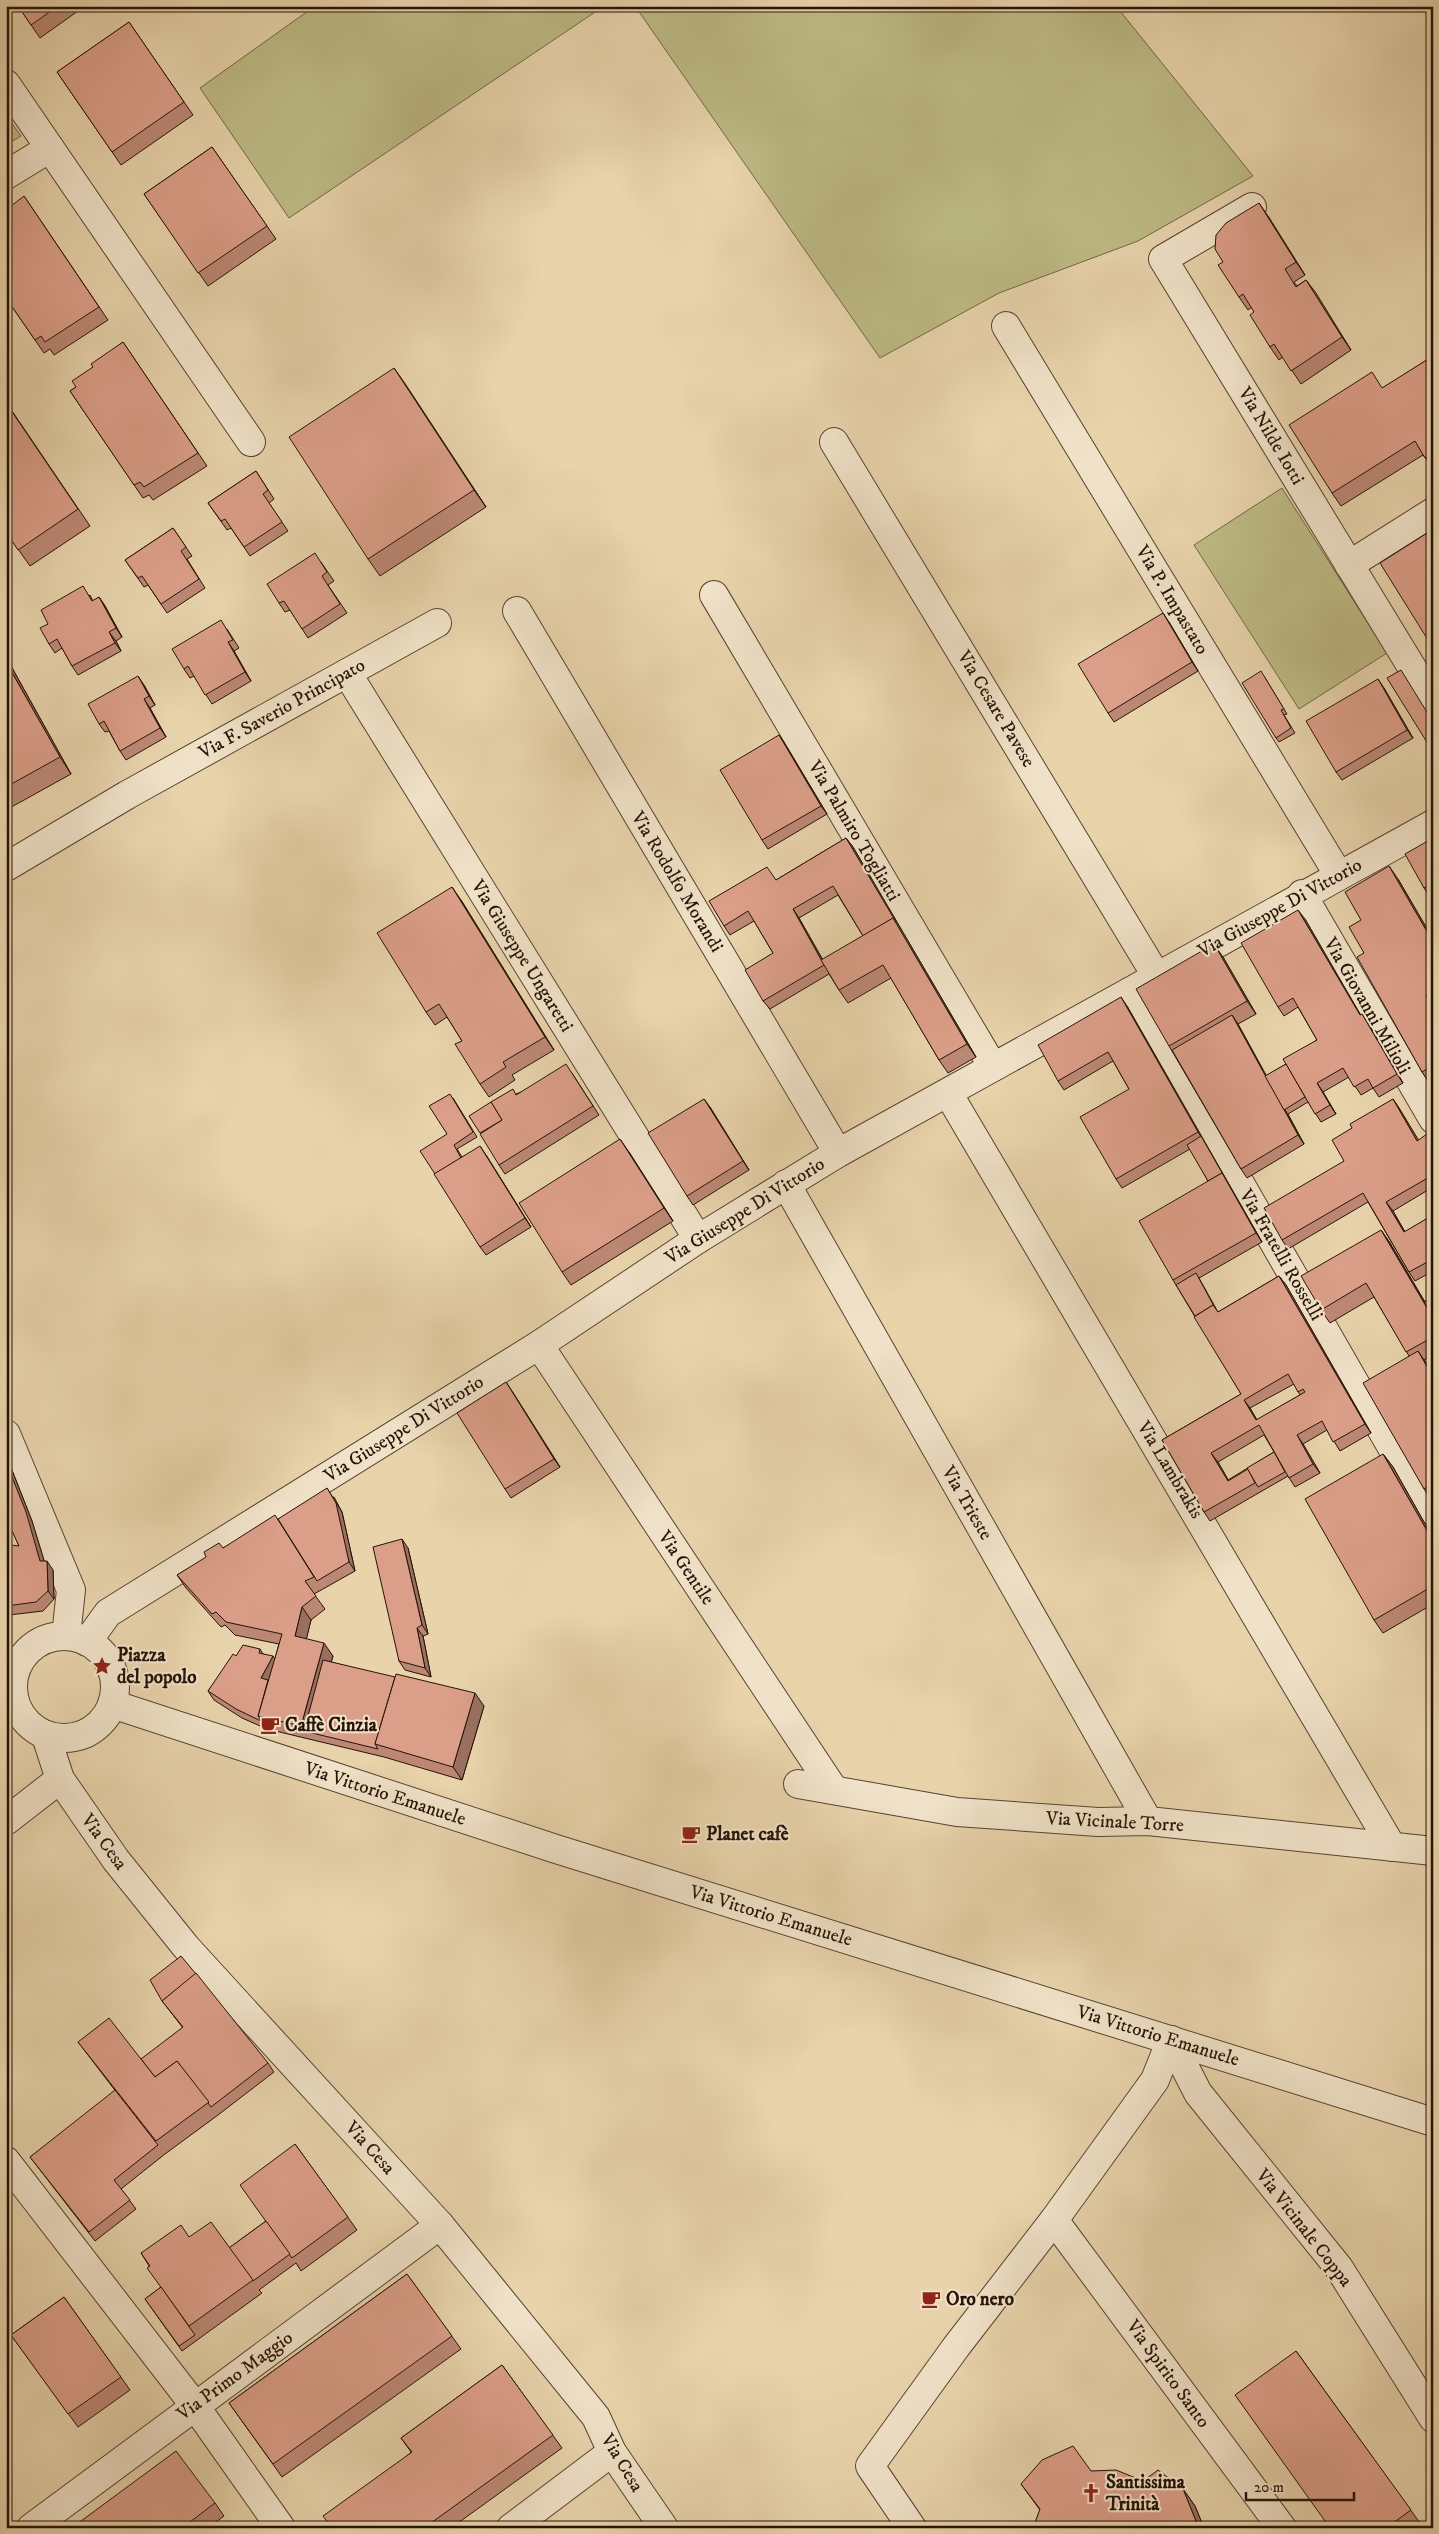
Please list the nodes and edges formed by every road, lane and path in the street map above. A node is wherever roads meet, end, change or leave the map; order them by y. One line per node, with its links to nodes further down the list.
1 (6, 84): 2 (street)
2 (50, 148): 3 (street); 6 (street)
3 (6, 175)
4 (1252, 207): 9 (street, Via Nilde Iotti)
5 (1006, 326): 19 (street, Via P. Impastato)
6 (251, 442)
7 (834, 442): 21 (street, Via Cesare Pavese)
8 (1433, 512): 9 (street)
9 (1349, 564): 14 (street, Via Nilde Iotti)
10 (714, 595): 23 (street, Via Palmiro Togliatti)
11 (517, 611): 26 (street, Via Rodolfo Morandi)
12 (437, 623): 13 (street, Via F. Saverio Principato)
13 (347, 672): 15 (street, Via F. Saverio Principato); 28 (street, Via Giuseppe Ungaretti)
14 (1433, 702)
15 (127, 795): 17 (street); 18 (street)
16 (1433, 824): 19 (street, Via Giuseppe Di Vittorio)
17 (6, 856)
18 (6, 867)
19 (1338, 874): 20 (street, Via Giuseppe Di Vittorio)
20 (1302, 894): 21 (street, Via Giuseppe Di Vittorio); 25 (street, Via Giovanni Milioli)
21 (1157, 977): 22 (street, Via Giuseppe Di Vittorio)
22 (1130, 992): 23 (street, Via Giuseppe Di Vittorio); 31 (street, Via Fratelli Rosselli)
23 (993, 1067): 24 (street, Via Giuseppe Di Vittorio)
24 (948, 1093): 26 (street, Via Giuseppe Di Vittorio); 41 (street, Via Lambrakis)
25 (1433, 1119)
26 (838, 1153): 27 (street, Via Giuseppe Di Vittorio)
27 (786, 1184): 28 (street, Via Giuseppe Di Vittorio); 40 (street, Via Trieste)
28 (698, 1239): 29 (street, Via Giuseppe Di Vittorio)
29 (539, 1345): 32 (street, Via Giuseppe Di Vittorio); 38 (street, Via Gentile)
30 (6, 1434): 32 (street)
31 (1433, 1519)
32 (77, 1639): 33 (street); 34 (street)
33 (12, 1659): 35 (street)
34 (112, 1704): 35 (street); 43 (street, Via Vittorio Emanuele)
35 (46, 1736): 36 (street, Via Cesa)
36 (60, 1779): 39 (street); 47 (street, Via Cesa)
37 (798, 1784): 38 (street, Via Vicinale Torre)
38 (834, 1790): 40 (street, Via Vicinale Torre)
39 (6, 1821)
40 (1148, 1821): 41 (street, Via Vicinale Torre)
41 (1392, 1847): 42 (street, Via Vicinale Torre)
42 (1433, 1851)
43 (1171, 2040): 44 (street, Via Vittorio Emanuele); 46 (street); 49 (street, Via Vicinale Coppa)
44 (1433, 2122)
45 (6, 2161): 48 (street)
46 (1054, 2220): 55 (street); 56 (street, Via Spirito Santo)
47 (440, 2225): 48 (street, Via Primo Maggio); 50 (street, Via Cesa)
48 (195, 2406): 51 (street, Via Primo Maggio); 52 (street)
49 (1433, 2418)
50 (612, 2452): 53 (street); 54 (street, Via Cesa)
51 (31, 2528)
52 (281, 2528)
53 (511, 2528)
54 (664, 2528)
55 (912, 2528)
56 (1282, 2528)

